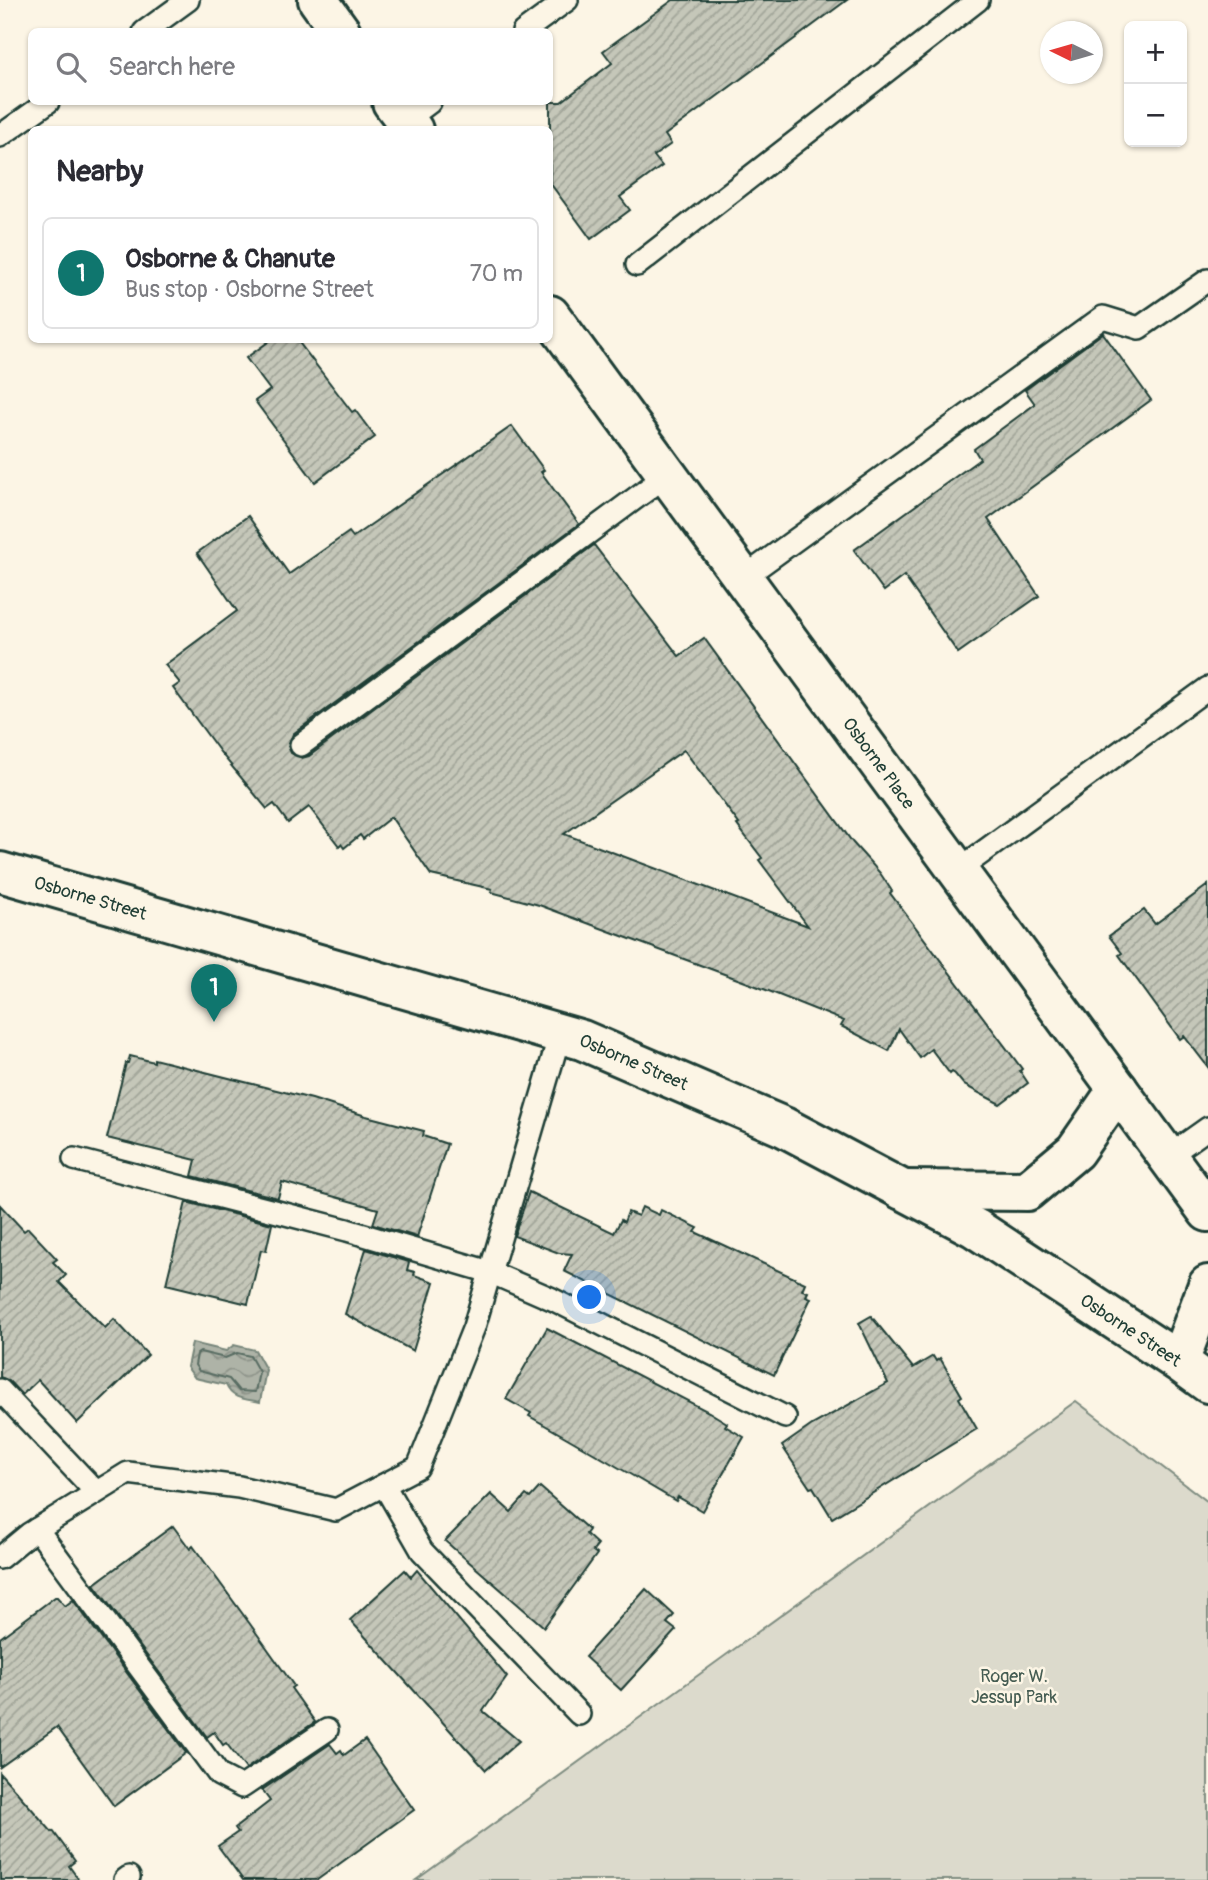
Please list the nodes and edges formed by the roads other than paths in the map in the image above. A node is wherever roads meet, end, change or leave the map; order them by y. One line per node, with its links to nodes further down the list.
1 (188, 0): 5 (lane)
2 (318, 0): 6 (street)
3 (567, 0): 7 (lane)
4 (978, 0): 10 (lane)
5 (150, 28)
6 (338, 28)
7 (528, 28)
8 (44, 105): 9 (lane)
9 (0, 136)
10 (637, 265)
11 (1208, 280): 14 (lane)
12 (553, 319): 13 (street, Osborne Place)
13 (667, 475): 14 (street, Osborne Place); 16 (lane)
14 (743, 578): 17 (street, Osborne Place)
15 (1208, 688): 17 (lane)
16 (301, 745)
17 (957, 871): 20 (street, Osborne Place)
18 (0, 872): 19 (street, Osborne Street)
19 (560, 1034): 24 (street, Osborne Street); 26 (lane)
20 (1118, 1089): 22 (street, Osborne Place); 24 (street)
21 (1208, 1128): 22 (lane)
22 (1167, 1157): 25 (street, Osborne Place)
23 (74, 1159): 26 (lane)
24 (902, 1190): 28 (street, Osborne Street)
25 (1208, 1212)
26 (490, 1272): 30 (lane); 31 (lane)
27 (1208, 1285): 28 (street)
28 (1194, 1372)
29 (0, 1390): 32 (lane)
30 (785, 1417)
31 (384, 1485): 32 (lane); 35 (lane)
32 (96, 1492): 33 (lane)
33 (37, 1529): 34 (lane); 36 (lane)
34 (0, 1558)
35 (579, 1714)
36 (327, 1730)

